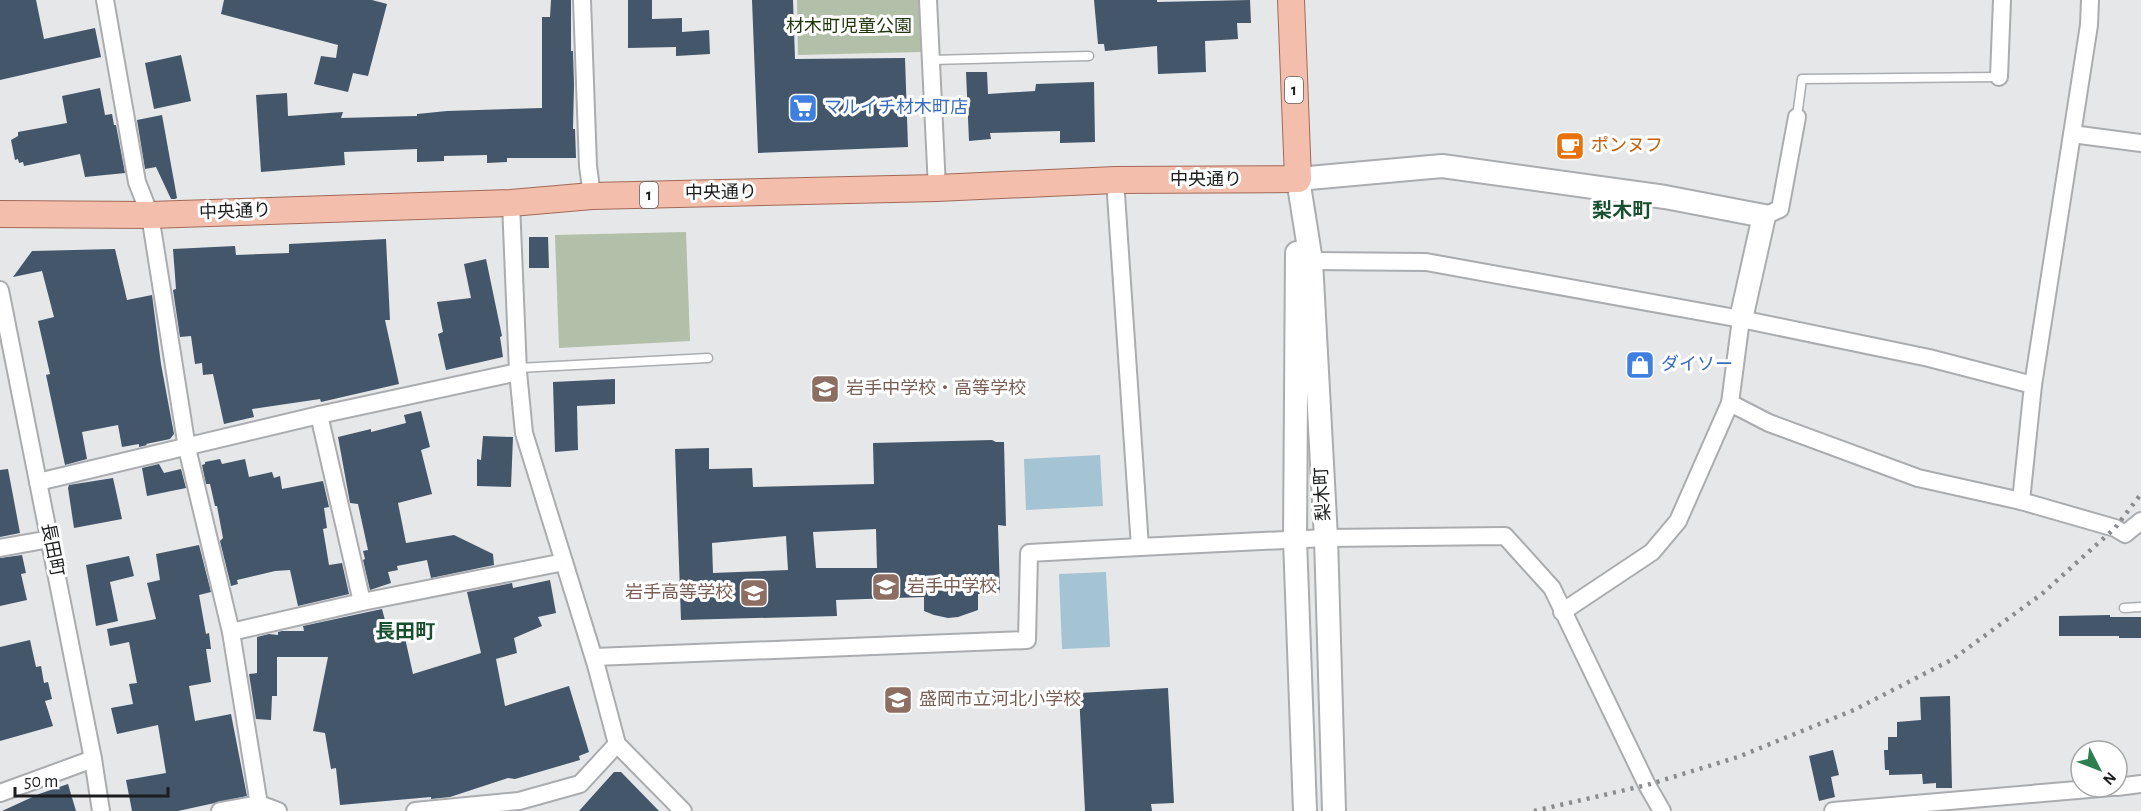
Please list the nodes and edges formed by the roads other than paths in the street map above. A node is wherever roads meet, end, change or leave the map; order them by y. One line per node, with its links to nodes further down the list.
1 (105, 0): 19 (street)
2 (582, 0): 16 (street)
3 (928, 0): 8 (street)
4 (1291, 0): 13 (main road, 1)
5 (2002, 0): 9 (street)
6 (2090, 0): 11 (street)
7 (1089, 56): 8 (lane)
8 (931, 60): 15 (street)
9 (1999, 77): 10 (lane)
10 (1797, 117): 20 (street)
11 (2072, 134): 12 (street); 26 (street)
12 (2141, 143)
13 (1298, 179): 14 (main road, 中央通り / 1); 20 (street); 21 (street, 梨木町); 35 (street)
14 (1115, 180): 15 (main road, 中央通り / 1); 36 (street)
15 (937, 188): 16 (main road, 中央通り / 1)
16 (591, 196): 17 (main road, 中央通り / 1)
17 (511, 203): 19 (main road, 中央通り / 1); 25 (street)
18 (0, 214): 19 (main road, 中央通り / 1)
19 (150, 215): 29 (street)
20 (1764, 216): 23 (street)
21 (1311, 261): 23 (street); 33 (street, 梨木町)
22 (0, 290): 30 (street, 長田町)
23 (1742, 319): 26 (street); 27 (street)
24 (708, 358): 25 (lane)
25 (518, 370): 28 (street); 38 (street)
26 (2033, 385): 31 (street)
27 (1730, 403): 31 (street); 42 (street)
28 (319, 416): 29 (street); 39 (street)
29 (187, 448): 30 (street); 43 (street)
30 (38, 482): 34 (street, 長田町)
31 (2021, 501): 32 (street)
32 (2141, 521)
33 (1326, 538): 35 (street); 42 (street); 57 (street, 梨木町)
34 (50, 539): 37 (street); 46 (street, 長田町)
35 (1295, 540): 36 (street); 56 (street)
36 (1140, 547): 44 (street)
37 (0, 549)
38 (564, 562): 39 (street); 44 (street)
39 (362, 602): 43 (street)
40 (2141, 607): 41 (lane)
41 (2124, 608)
42 (1562, 612): 58 (street)
43 (231, 632): 50 (street)
44 (594, 657): 45 (street)
45 (617, 744): 49 (street); 55 (street)
46 (93, 759): 48 (street); 51 (street, 長田町)
47 (2069, 791): 59 (street)
48 (0, 793)
49 (519, 806): 54 (street)
50 (259, 808): 52 (street); 53 (street)
51 (101, 811)
52 (220, 811)
53 (278, 811)
54 (415, 811)
55 (683, 811)
56 (1305, 811)
57 (1334, 811)
58 (1662, 811)
59 (1833, 811)

